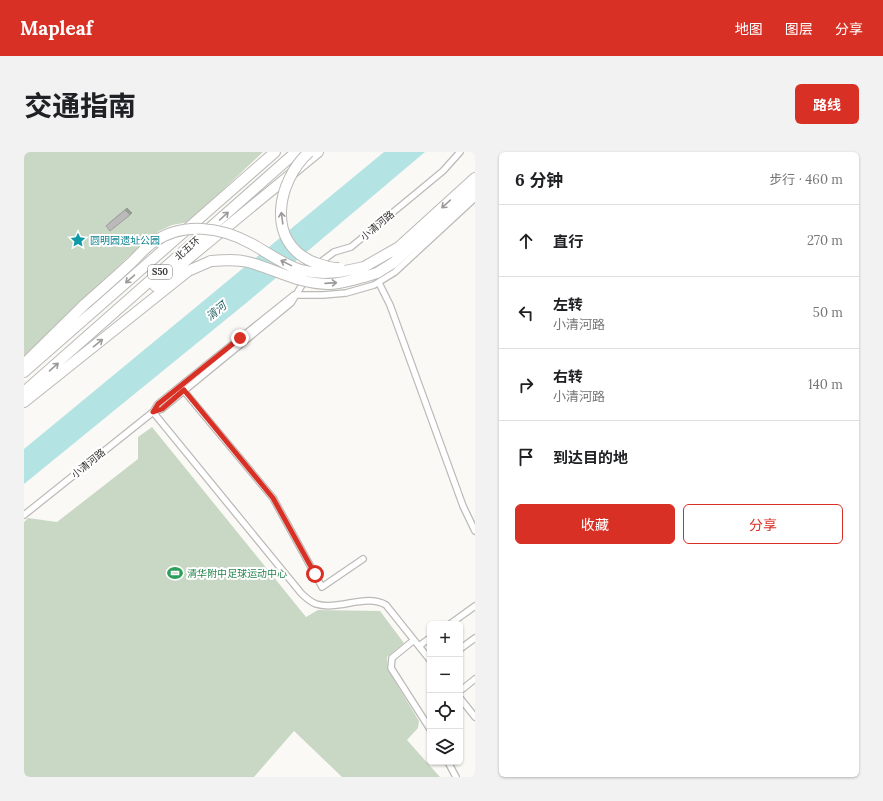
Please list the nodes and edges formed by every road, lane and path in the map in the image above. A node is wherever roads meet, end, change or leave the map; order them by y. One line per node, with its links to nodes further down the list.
1 (275, 152): 14 (highway, 北五环 / S50, one-way to 14)
2 (296, 152): 12 (highway, 北五环 / S50, one-way to 2)
3 (309, 152): 9 (highway, one-way to 3, bridge)
4 (318, 152): 12 (highway)
5 (460, 152): 11 (street, 小清河路)
6 (475, 178): 9 (highway, one-way to 9)
7 (475, 190): 17 (highway, one-way to 7, bridge)
8 (475, 198): 10 (street)
9 (364, 267): 13 (highway, one-way to 13, bridge)
10 (379, 283): 11 (street); 20 (street)
11 (294, 295): 15 (street, 小清河路); 18 (street, 小清河路)
12 (70, 352): 16 (highway, 北五环 / S50, one-way to 12)
13 (24, 364)
14 (24, 372)
15 (184, 390): 18 (street, 小清河路); 21 (street)
16 (24, 392)
17 (24, 402)
18 (153, 412): 19 (street, 小清河路); 25 (street)
19 (24, 515)
20 (475, 531)
21 (363, 559)
22 (475, 606): 23 (street)
23 (454, 621)
24 (475, 638): 28 (street)
25 (414, 640): 27 (street); 34 (street)
26 (427, 640): 27 (street)
27 (419, 646): 29 (street)
28 (463, 647)
29 (428, 657)
30 (475, 679): 31 (street)
31 (463, 689)
32 (463, 702): 33 (street)
33 (475, 717)
34 (427, 724)
35 (450, 765): 36 (street)
36 (456, 777)

